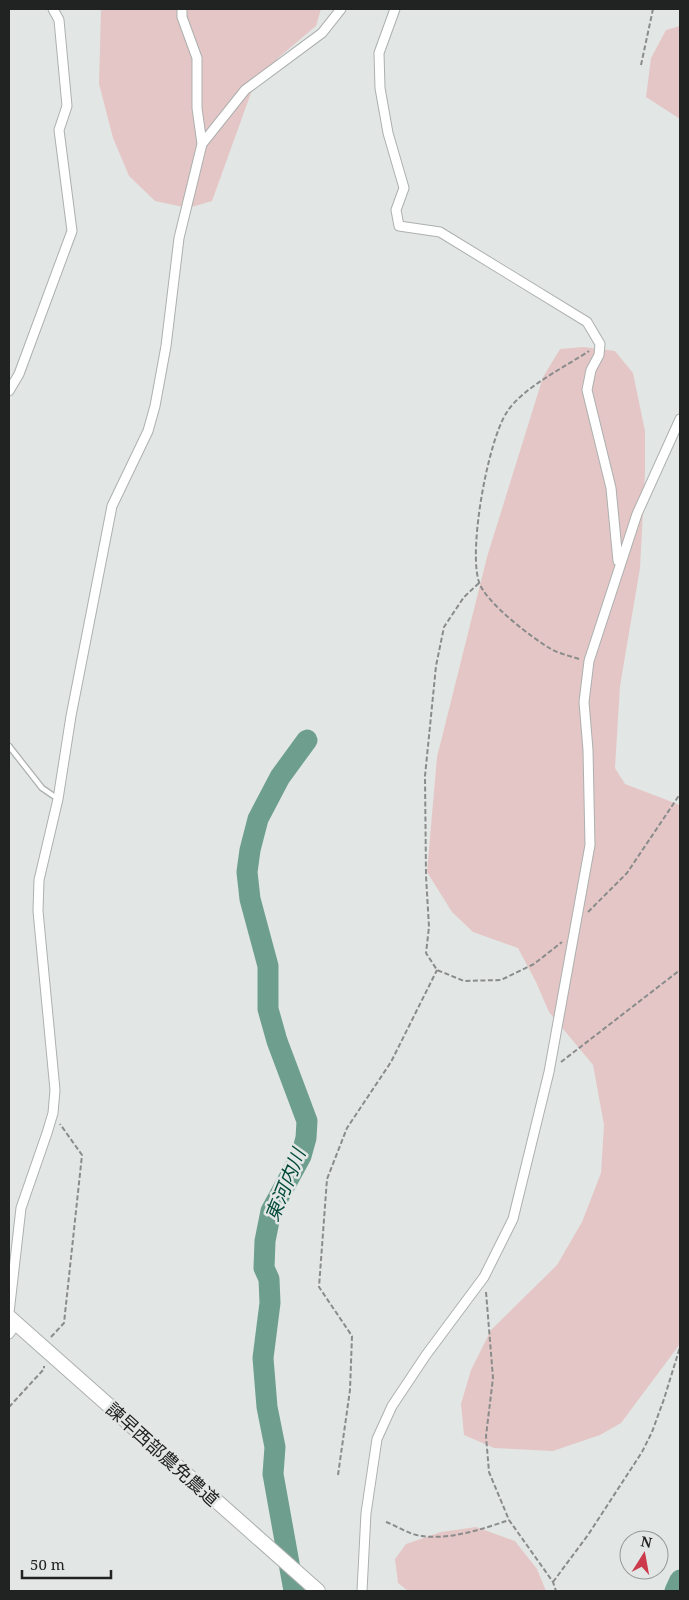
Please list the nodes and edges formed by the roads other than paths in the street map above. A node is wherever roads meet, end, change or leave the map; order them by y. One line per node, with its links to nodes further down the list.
1 (53, 9): 6 (street)
2 (182, 9): 5 (street)
3 (341, 9): 5 (street)
4 (395, 9): 8 (street)
5 (202, 144): 10 (street)
6 (9, 391)
7 (680, 419): 8 (street)
8 (619, 564): 15 (street)
9 (9, 746): 10 (lane)
10 (58, 799): 11 (street)
11 (9, 1313)
12 (9, 1317): 13 (street); 14 (street, 諫早西部農免農道)
13 (9, 1334)
14 (318, 1591)
15 (362, 1591)

